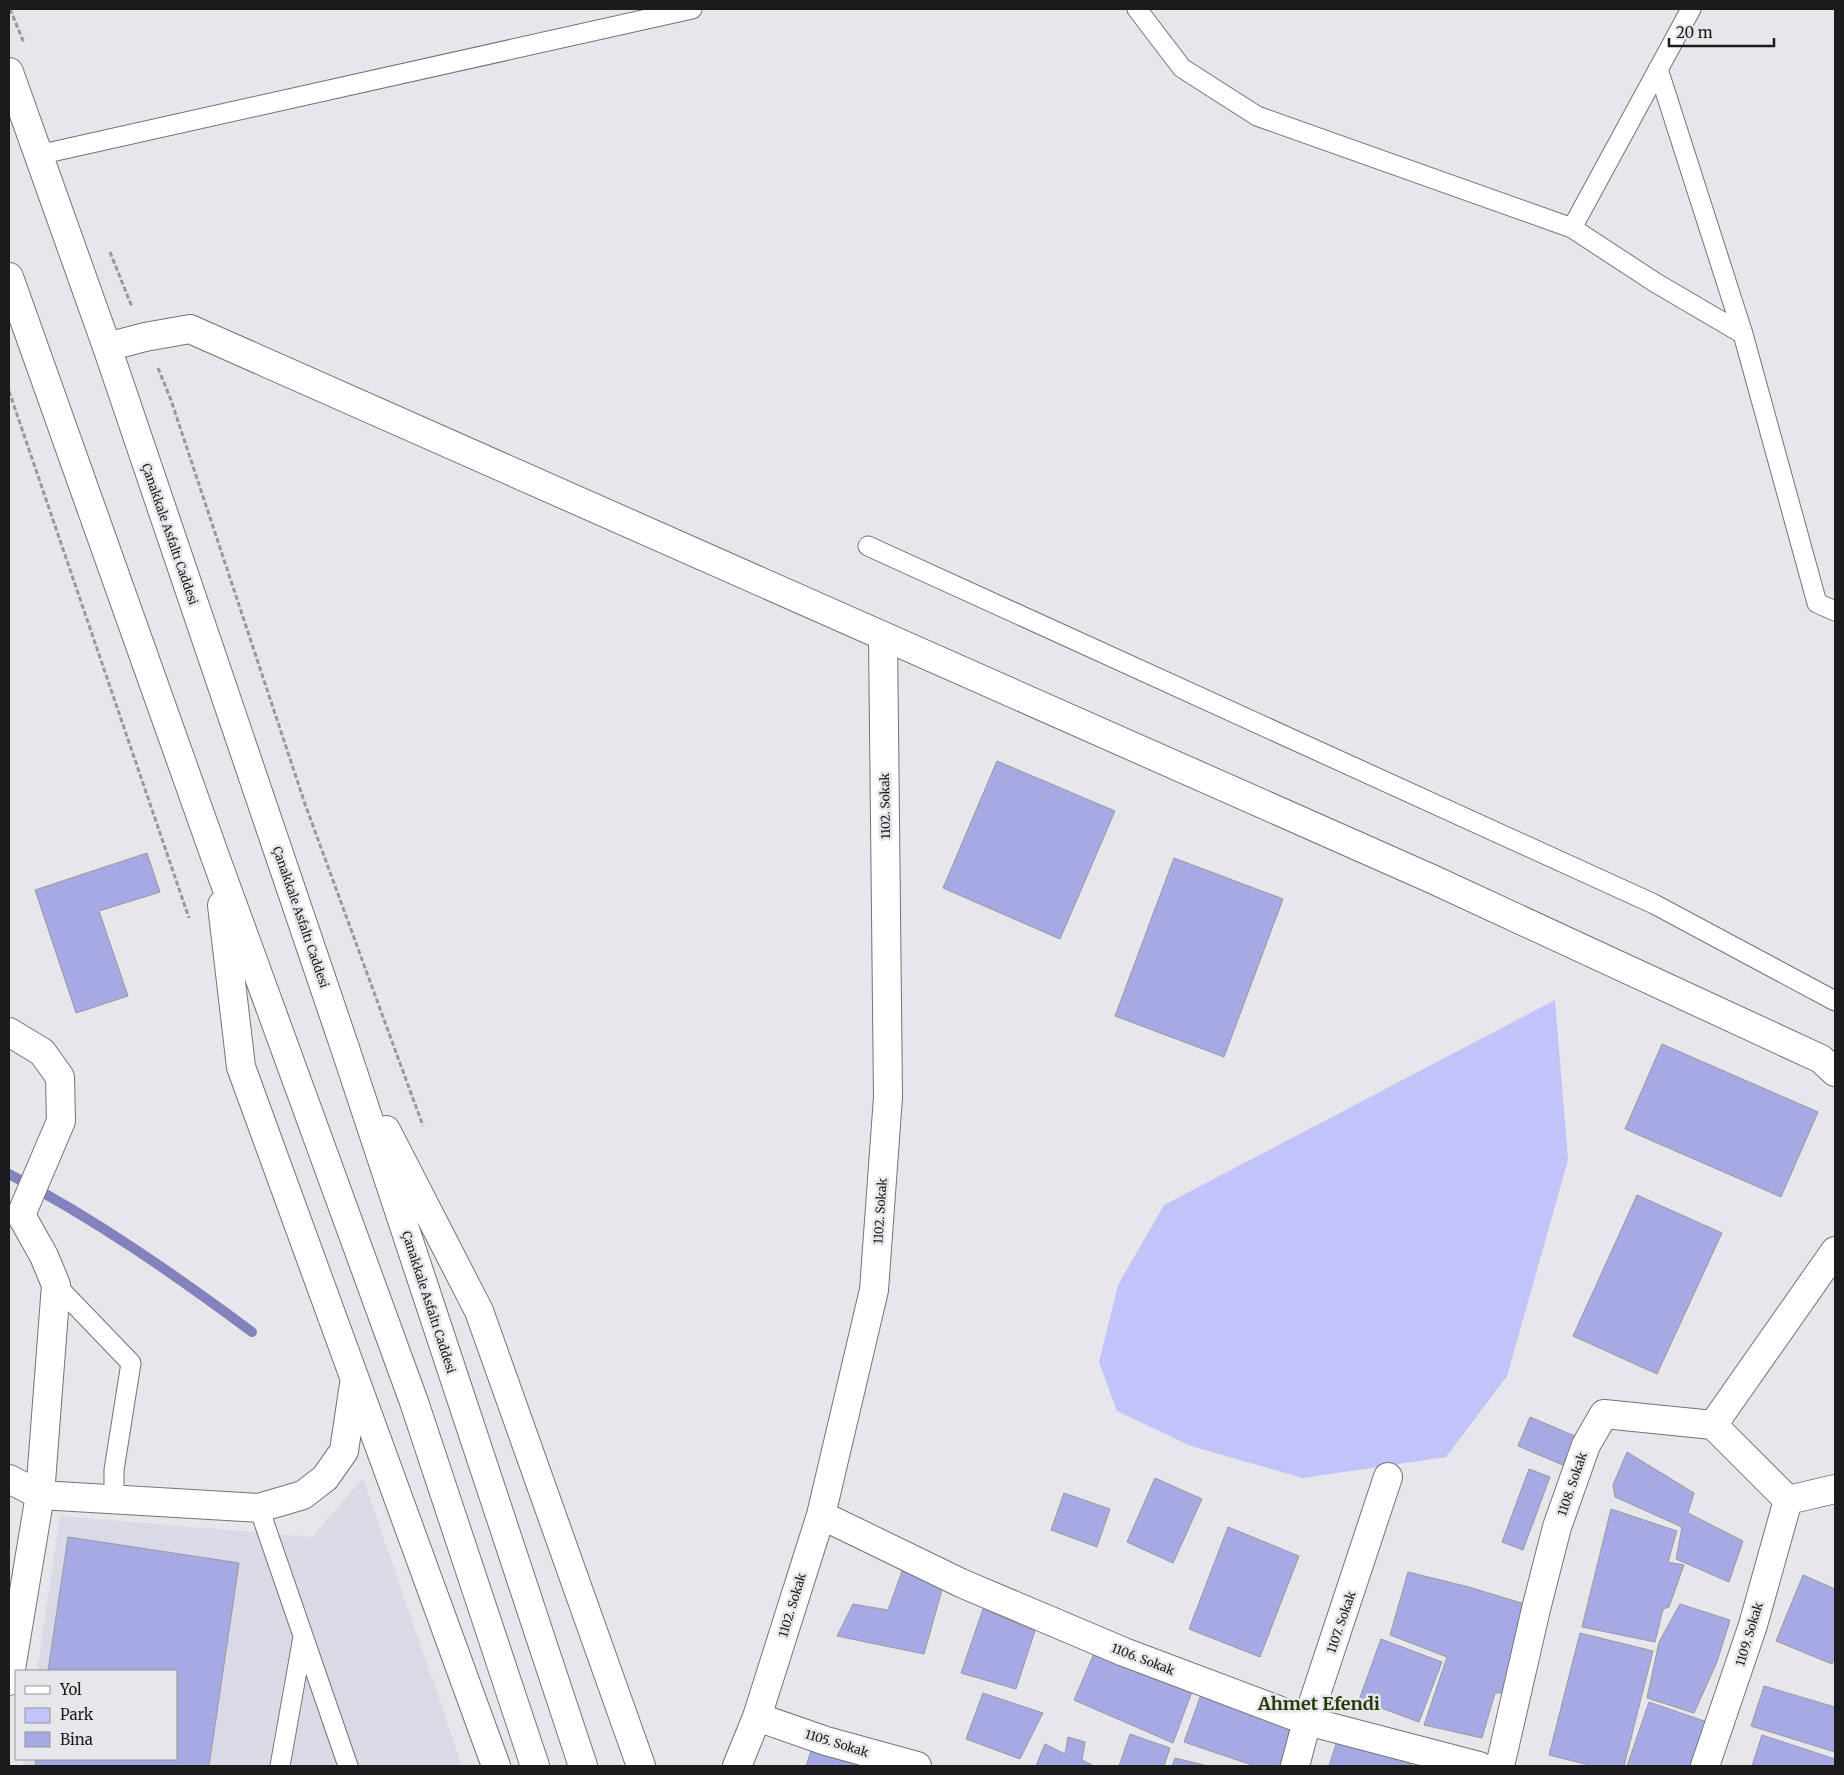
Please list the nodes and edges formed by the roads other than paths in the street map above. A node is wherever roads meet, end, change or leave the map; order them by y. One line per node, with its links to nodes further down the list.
1 (692, 9): 6 (lane)
2 (1137, 9): 7 (lane)
3 (1691, 9): 4 (lane)
4 (1658, 69): 7 (lane); 9 (lane)
5 (9, 72): 6 (main road, Çanakkale Asfaltı Caddesi)
6 (38, 155): 10 (main road, Çanakkale Asfaltı Caddesi)
7 (1572, 228): 9 (lane)
8 (9, 278): 14 (main road)
9 (1743, 334): 12 (lane)
10 (107, 348): 13 (main road); 17 (main road, Çanakkale Asfaltı Caddesi)
11 (868, 546): 15 (lane)
12 (1835, 611)
13 (883, 636): 18 (main road); 30 (main road, 1102. Sokak)
14 (216, 858): 21 (main road); 38 (main road)
15 (1835, 1001)
16 (9, 1032): 20 (main road)
17 (346, 1051): 39 (main road, Çanakkale Asfaltı Caddesi); 40 (main road)
18 (1835, 1072)
19 (1835, 1251): 22 (main road)
20 (56, 1285): 26 (main road); 27 (lane)
21 (354, 1380): 29 (main road); 37 (main road)
22 (1713, 1425): 28 (main road); 45 (main road, 1108. Sokak)
23 (1388, 1477): 34 (main road, 1107. Sokak)
24 (9, 1479): 26 (main road)
25 (1835, 1489): 28 (main road)
26 (40, 1495): 27 (main road); 32 (main road)
27 (114, 1499): 29 (main road)
28 (1788, 1500): 46 (main road, 1109. Sokak)
29 (259, 1508): 31 (lane)
30 (820, 1515): 33 (main road, 1102. Sokak); 34 (main road, 1106. Sokak)
31 (304, 1636): 35 (lane); 36 (lane)
32 (9, 1681)
33 (757, 1717): 41 (main road, 1102. Sokak); 42 (main road, 1105. Sokak)
34 (1308, 1721): 43 (main road, 1107. Sokak); 44 (main road, 1106. Sokak)
35 (280, 1766)
36 (348, 1766)
37 (496, 1766)
38 (535, 1766)
39 (583, 1766)
40 (641, 1766)
41 (738, 1766)
42 (917, 1766)
43 (1295, 1766)
44 (1479, 1766)
45 (1500, 1766)
46 (1705, 1766)

